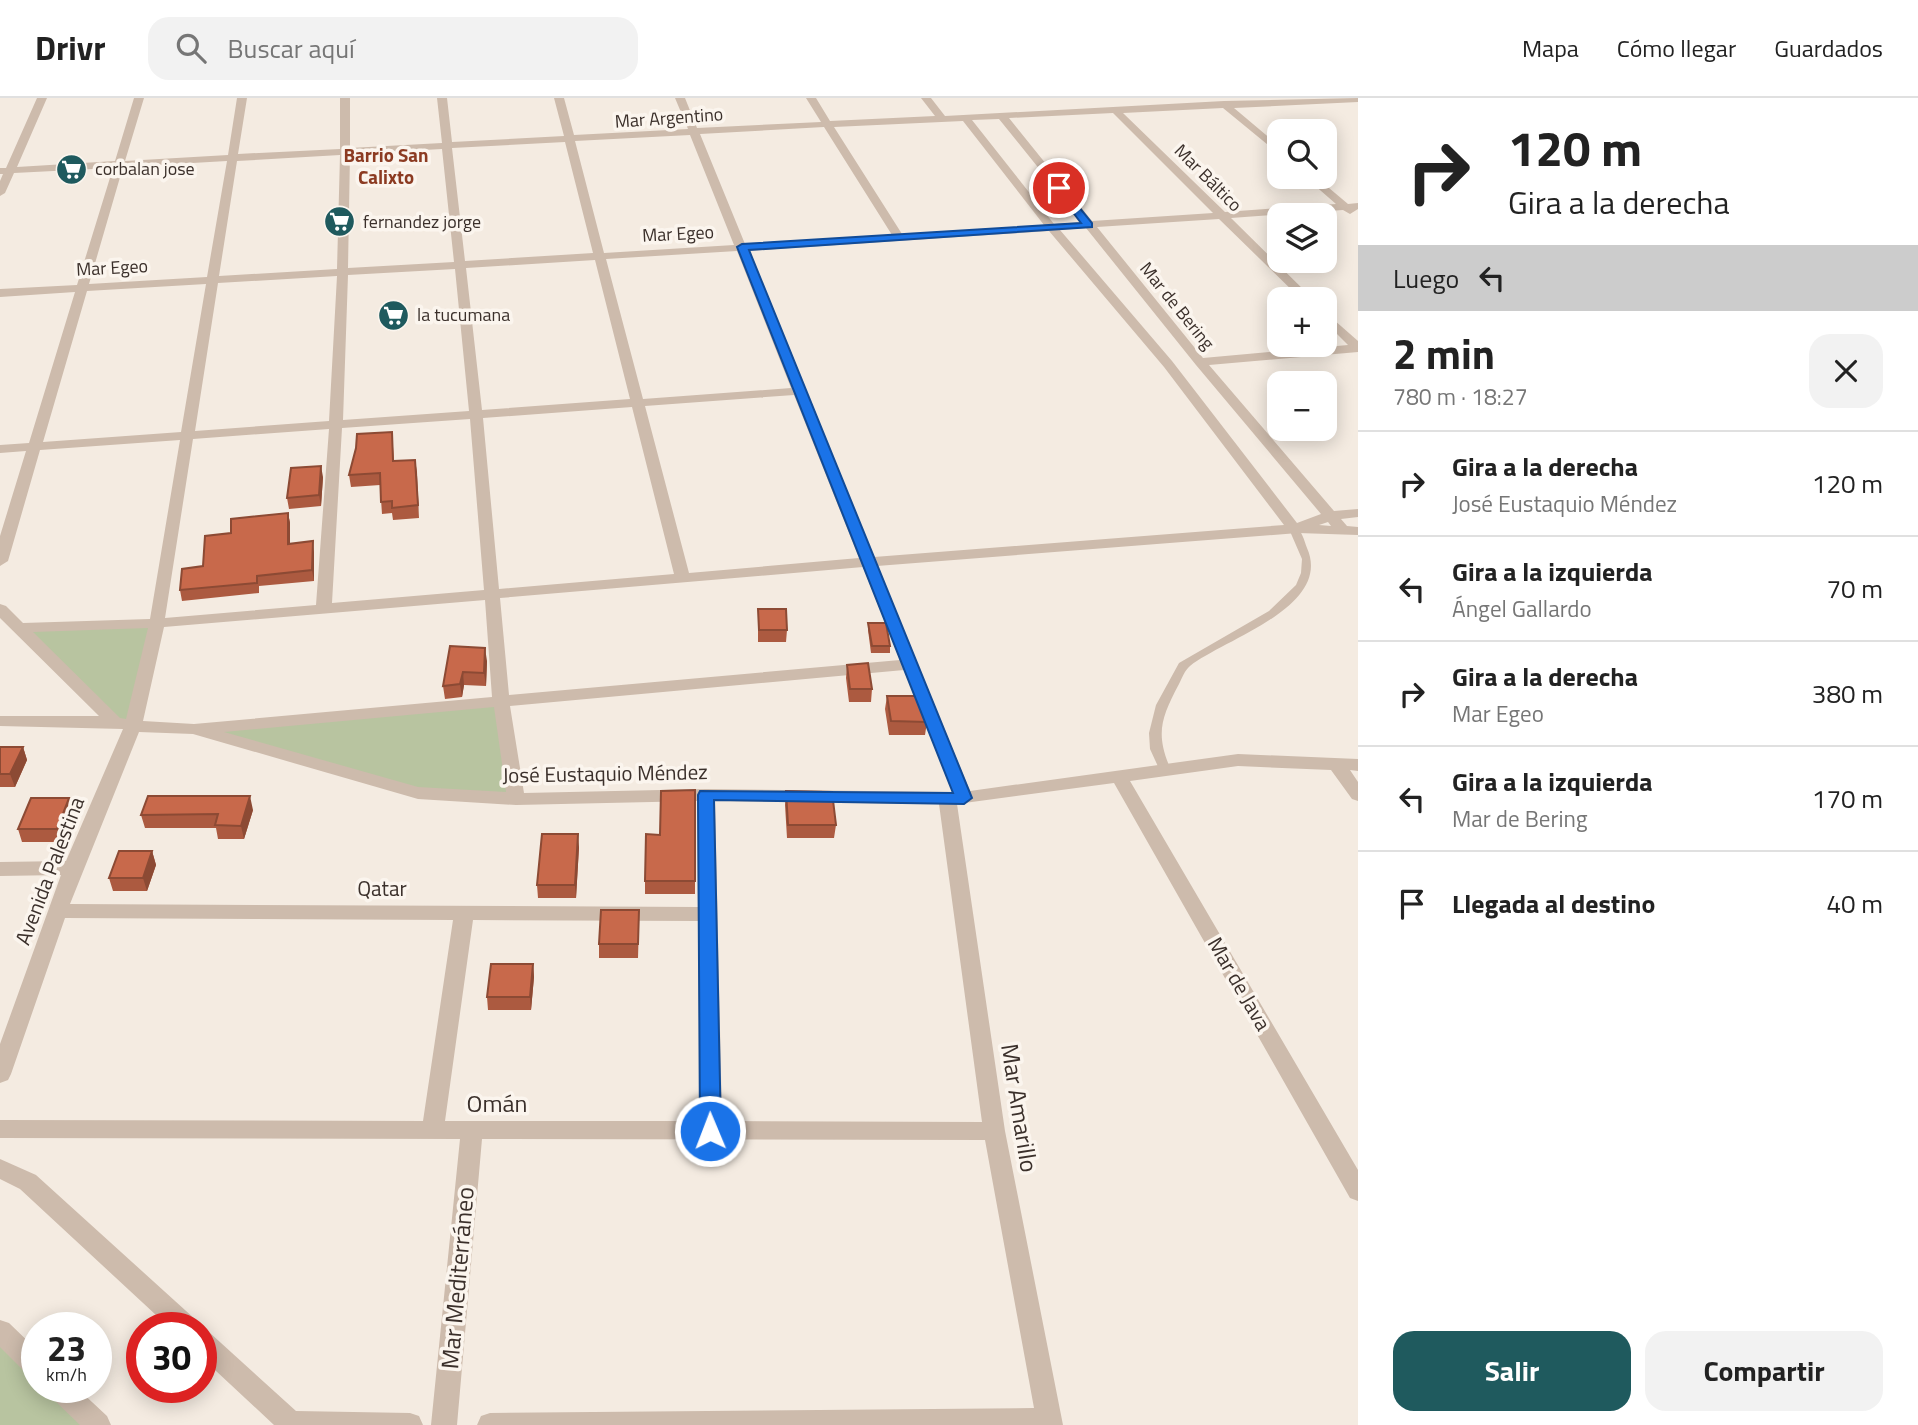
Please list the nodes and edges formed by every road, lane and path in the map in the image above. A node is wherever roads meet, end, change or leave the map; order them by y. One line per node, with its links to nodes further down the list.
1 (42, 98): 26 (street)
2 (139, 98): 25 (street)
3 (242, 98): 24 (street, Avenida Palestina)
4 (345, 98): 23 (street)
5 (442, 98): 22 (street)
6 (559, 98): 20 (street)
7 (680, 98): 19 (street, Mar Amarillo)
8 (811, 98): 18 (street)
9 (926, 98): 17 (street)
10 (1339, 99): 11 (street, Mar Argentino); 12 (street, Mar Argentino); 14 (street)
11 (1358, 99)
12 (1224, 104): 13 (street, Mar Argentino); 21 (street)
13 (1115, 110): 15 (street, Mar Argentino); 31 (street, Mar Báltico)
14 (1358, 114)
15 (1000, 115): 16 (street, Mar Argentino); 33 (street, Mar de Bering)
16 (965, 117): 17 (street, Mar Argentino); 34 (street)
17 (942, 118): 18 (street, Mar Argentino)
18 (828, 124): 19 (street, Mar Argentino); 35 (street)
19 (695, 133): 20 (street, Mar Argentino); 36 (street, Mar Amarillo)
20 (569, 140): 22 (street, Mar Argentino); 37 (street)
21 (1267, 141)
22 (447, 147): 23 (street, Mar Argentino); 38 (street)
23 (345, 153): 24 (street, Mar Argentino); 39 (street)
24 (232, 159): 25 (street, Mar Argentino); 40 (street, Avenida Palestina)
25 (118, 164): 26 (street, Mar Argentino); 41 (street)
26 (5, 171): 28 (street)
27 (1324, 189): 30 (street)
28 (0, 193)
29 (1358, 206): 30 (street, Mar Egeo)
30 (1346, 207): 31 (street, Mar Egeo); 32 (street)
31 (1220, 216): 33 (street, Mar Egeo); 42 (street, Mar Báltico)
32 (1358, 218)
33 (1088, 225): 34 (street, Mar Egeo); 46 (street, Mar de Bering)
34 (1052, 228): 35 (street, Mar Egeo); 56 (street)
35 (899, 238): 36 (street, Mar Egeo)
36 (742, 247): 37 (street, Mar Egeo); 47 (street, Mar Amarillo)
37 (601, 256): 38 (street, Mar Egeo); 48 (street)
38 (458, 265): 39 (street, Mar Egeo); 49 (street)
39 (343, 272): 40 (street, Mar Egeo); 50 (street)
40 (211, 280): 41 (street, Mar Egeo); 51 (street, Avenida Palestina)
41 (82, 287): 43 (street, Mar Egeo); 52 (street)
42 (1294, 287)
43 (0, 293)
44 (1337, 328): 45 (street)
45 (1358, 348): 46 (street)
46 (1200, 362): 55 (street, Mar de Bering)
47 (801, 391): 48 (street); 59 (street, Mar Amarillo)
48 (637, 403): 49 (street); 60 (street)
49 (476, 414): 50 (street); 61 (street)
50 (337, 423): 51 (street); 62 (street)
51 (186, 435): 52 (street); 64 (street, Avenida Palestina)
52 (32, 447): 53 (street); 58 (street)
53 (0, 449)
54 (1358, 513): 55 (street)
55 (1331, 516): 56 (street); 57 (street, Mar de Bering)
56 (1294, 529): 57 (street); 59 (street); 73 (lane)
57 (1351, 531)
58 (0, 561)
59 (869, 562): 60 (street); 66 (street, Mar Amarillo)
60 (682, 577): 61 (street)
61 (492, 596): 62 (street); 67 (street)
62 (324, 608): 64 (street)
63 (0, 609): 65 (street)
64 (157, 623): 65 (street); 69 (street, Avenida Palestina)
65 (20, 628): 69 (street)
66 (911, 664): 67 (street); 77 (street, Mar Amarillo)
67 (501, 699): 70 (street); 78 (street)
68 (0, 721): 69 (street)
69 (123, 724): 70 (street); 79 (street, Avenida Palestina)
70 (194, 729): 78 (street, José Eustaquio Méndez)
71 (1335, 762): 72 (street, José Eustaquio Méndez); 73 (street, José Eustaquio Méndez); 76 (street)
72 (1358, 765)
73 (1165, 770): 74 (street, José Eustaquio Méndez)
74 (1119, 777): 77 (street, José Eustaquio Méndez); 91 (street, Mar de Java)
75 (706, 795): 77 (street, José Eustaquio Méndez); 78 (street, José Eustaquio Méndez); 83 (street)
76 (1358, 795)
77 (955, 798): 88 (street, Mar Amarillo)
78 (516, 799)
79 (73, 868): 80 (street); 81 (street, Avenida Palestina)
80 (0, 869)
81 (57, 911): 82 (street, Qatar); 84 (street, Avenida Palestina)
82 (464, 912): 83 (street, Qatar); 86 (street)
83 (707, 914): 89 (street)
84 (0, 1074)
85 (0, 1129): 86 (street, Omán)
86 (433, 1129): 87 (street, Omán)
87 (472, 1130): 89 (street, Omán); 101 (street, Mar Mediterráneo)
88 (994, 1130): 89 (street, Omán); 97 (street, Mar Amarillo)
89 (710, 1131)
90 (0, 1168): 92 (street)
91 (1358, 1191)
92 (170, 1312)
93 (0, 1331): 94 (street)
94 (21, 1351)
95 (217, 1356): 98 (street)
96 (75, 1403): 99 (street)
97 (1050, 1422): 102 (street)
98 (292, 1424): 100 (street)
99 (98, 1425)
100 (410, 1425)
101 (444, 1425)
102 (490, 1425)

